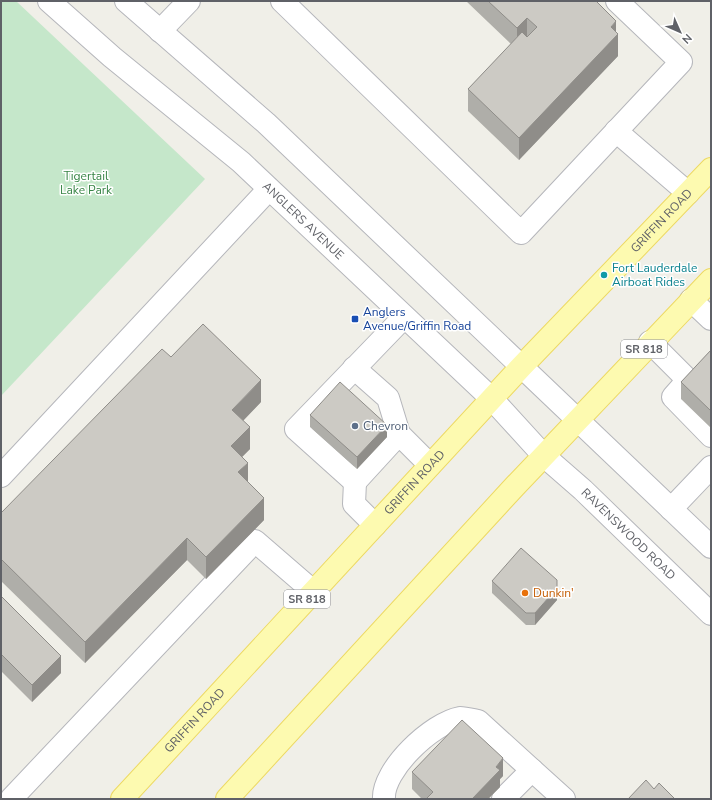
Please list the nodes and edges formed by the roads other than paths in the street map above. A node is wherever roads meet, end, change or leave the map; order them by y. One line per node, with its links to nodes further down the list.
1 (49, 1): 9 (street, ANGLERS AVENUE)
2 (126, 1): 6 (street)
3 (189, 1): 6 (street)
4 (282, 1): 7 (street)
5 (617, 1): 7 (street)
6 (160, 31): 16 (street)
7 (616, 131): 10 (street)
8 (711, 170): 10 (main road, GRIFFIN ROAD / SR 818)
9 (269, 189): 13 (street, ANGLERS AVENUE); 27 (street)
10 (688, 193): 16 (main road, GRIFFIN ROAD / SR 818)
11 (711, 280): 12 (main road, SR 818)
12 (692, 300): 14 (street); 15 (main road, SR 818)
13 (404, 317): 17 (street); 19 (street, ANGLERS AVENUE)
14 (711, 319)
15 (650, 342): 21 (main road, SR 818); 23 (street)
16 (521, 367): 19 (main road, GRIFFIN ROAD / SR 818); 21 (street)
17 (354, 368): 18 (street); 28 (street)
18 (388, 398): 20 (street); 22 (street)
19 (492, 399): 24 (street, ANGLERS AVENUE); 25 (main road, GRIFFIN ROAD / SR 818)
20 (373, 414)
21 (577, 420): 24 (main road, SR 818); 29 (street)
22 (399, 434): 25 (street); 28 (street)
23 (711, 436)
24 (544, 456): 33 (street, RAVENSWOOD ROAD); 38 (main road, SR 818)
25 (430, 465): 30 (main road, GRIFFIN ROAD / SR 818)
26 (711, 467): 29 (street)
27 (1, 476)
28 (355, 482): 30 (street)
29 (671, 509): 31 (street)
30 (375, 525): 32 (main road, GRIFFIN ROAD / SR 818)
31 (711, 547)
32 (314, 592): 35 (main road, GRIFFIN ROAD / SR 818); 36 (street)
33 (711, 614)
34 (532, 770): 39 (street); 40 (street); 41 (street)
35 (134, 790): 37 (main road, GRIFFIN ROAD / SR 818)
36 (11, 799)
37 (122, 799)
38 (226, 799)
39 (384, 799)
40 (503, 799)
41 (564, 799)

